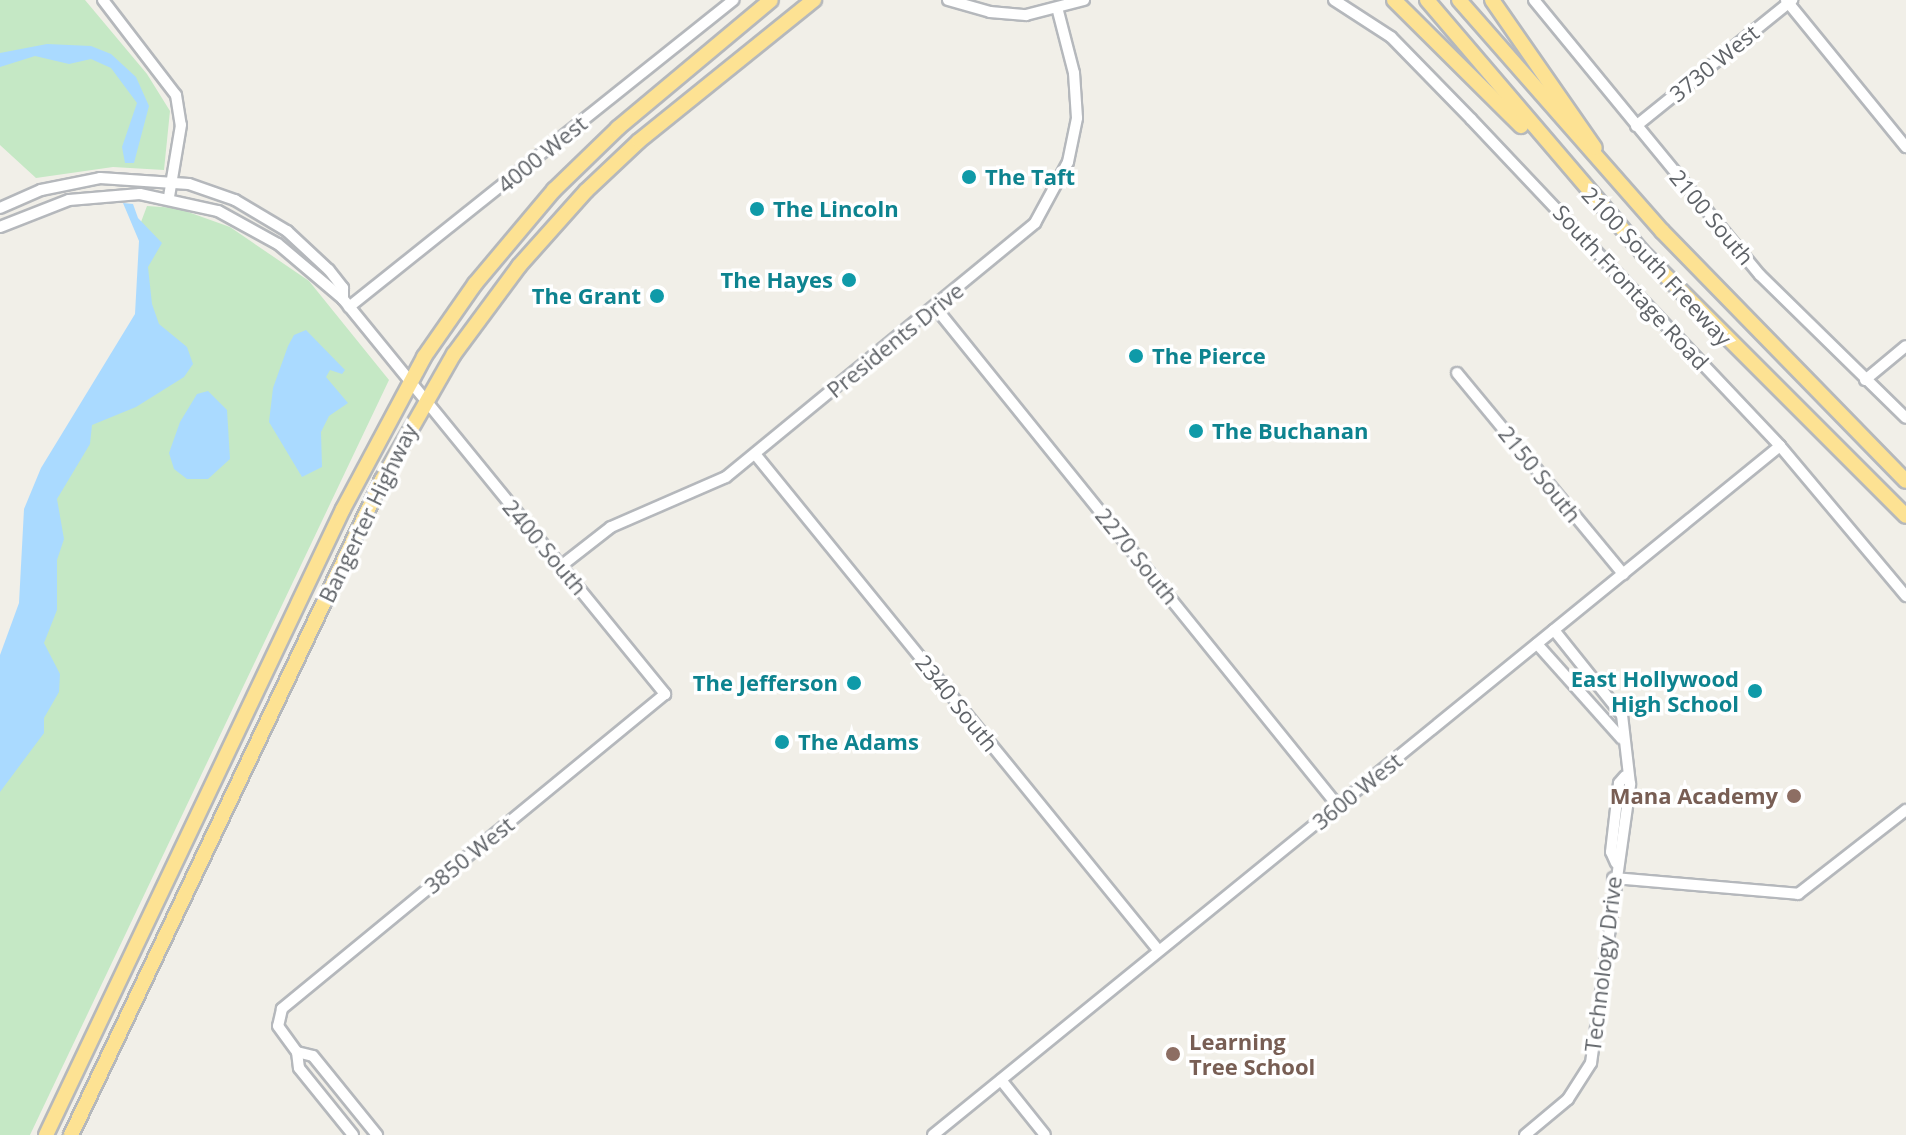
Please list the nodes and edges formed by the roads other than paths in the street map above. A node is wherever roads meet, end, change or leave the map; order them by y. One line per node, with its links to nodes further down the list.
1 (103, 0): 19 (street)
2 (734, 0): 23 (street, 4000 West)
3 (771, 0): 28 (highway, Bangerter Highway)
4 (814, 0): 29 (highway, Bangerter Highway)
5 (948, 0): 14 (street)
6 (1084, 0): 14 (street)
7 (1334, 0): 31 (street, South Frontage Road)
8 (1394, 0): 17 (highway)
9 (1427, 0): 17 (highway, 2100 South Freeway)
10 (1459, 0): 18 (highway, 2100 South Freeway)
11 (1492, 0): 18 (highway)
12 (1534, 0): 15 (street, 2100 South)
13 (1789, 1): 15 (street, 3730 West); 16 (street)
14 (1058, 11): 24 (street, Presidents Drive)
15 (1636, 126): 27 (street, 2100 South)
16 (1906, 147)
17 (1565, 167): 34 (highway, 2100 South Freeway)
18 (1613, 179): 33 (highway, 2100 South Freeway)
19 (172, 181): 20 (street); 21 (street); 23 (street)
20 (169, 197): 22 (street); 23 (street)
21 (0, 208)
22 (0, 227)
23 (346, 303): 28 (street, 2400 South)
24 (935, 307): 32 (street, Presidents Drive); 42 (street, 2270 South)
25 (1906, 346): 27 (street)
26 (1457, 373): 36 (street, 2150 South)
27 (1865, 380): 30 (street, 2100 South)
28 (409, 382): 29 (street, 2400 South); 48 (highway, Bangerter Highway)
29 (424, 400): 35 (street, 2400 South); 49 (highway, Bangerter Highway)
30 (1906, 418)
31 (1780, 446): 36 (street, 3600 West); 37 (street, South Frontage Road)
32 (755, 454): 35 (street, Presidents Drive); 45 (street, 2340 South)
33 (1906, 481)
34 (1906, 516)
35 (561, 566): 40 (street, 2400 South)
36 (1623, 574): 38 (street, 3600 West)
37 (1906, 596)
38 (1554, 630): 39 (street, 3600 West); 41 (street, Technology Drive)
39 (1537, 644): 41 (street); 42 (street, 3600 West)
40 (665, 694): 46 (street, 3850 West)
41 (1622, 739): 44 (street, Technology Drive)
42 (1338, 806): 45 (street, 3600 West)
43 (1906, 810): 44 (street)
44 (1613, 878): 54 (street, Technology Drive)
45 (1159, 951): 47 (street, 3600 West)
46 (297, 1052): 50 (street); 51 (street)
47 (1001, 1080): 52 (street, 3600 West); 53 (street)
48 (46, 1135)
49 (71, 1135)
50 (353, 1135)
51 (377, 1135)
52 (933, 1135)
53 (1045, 1135)
54 (1525, 1135)

